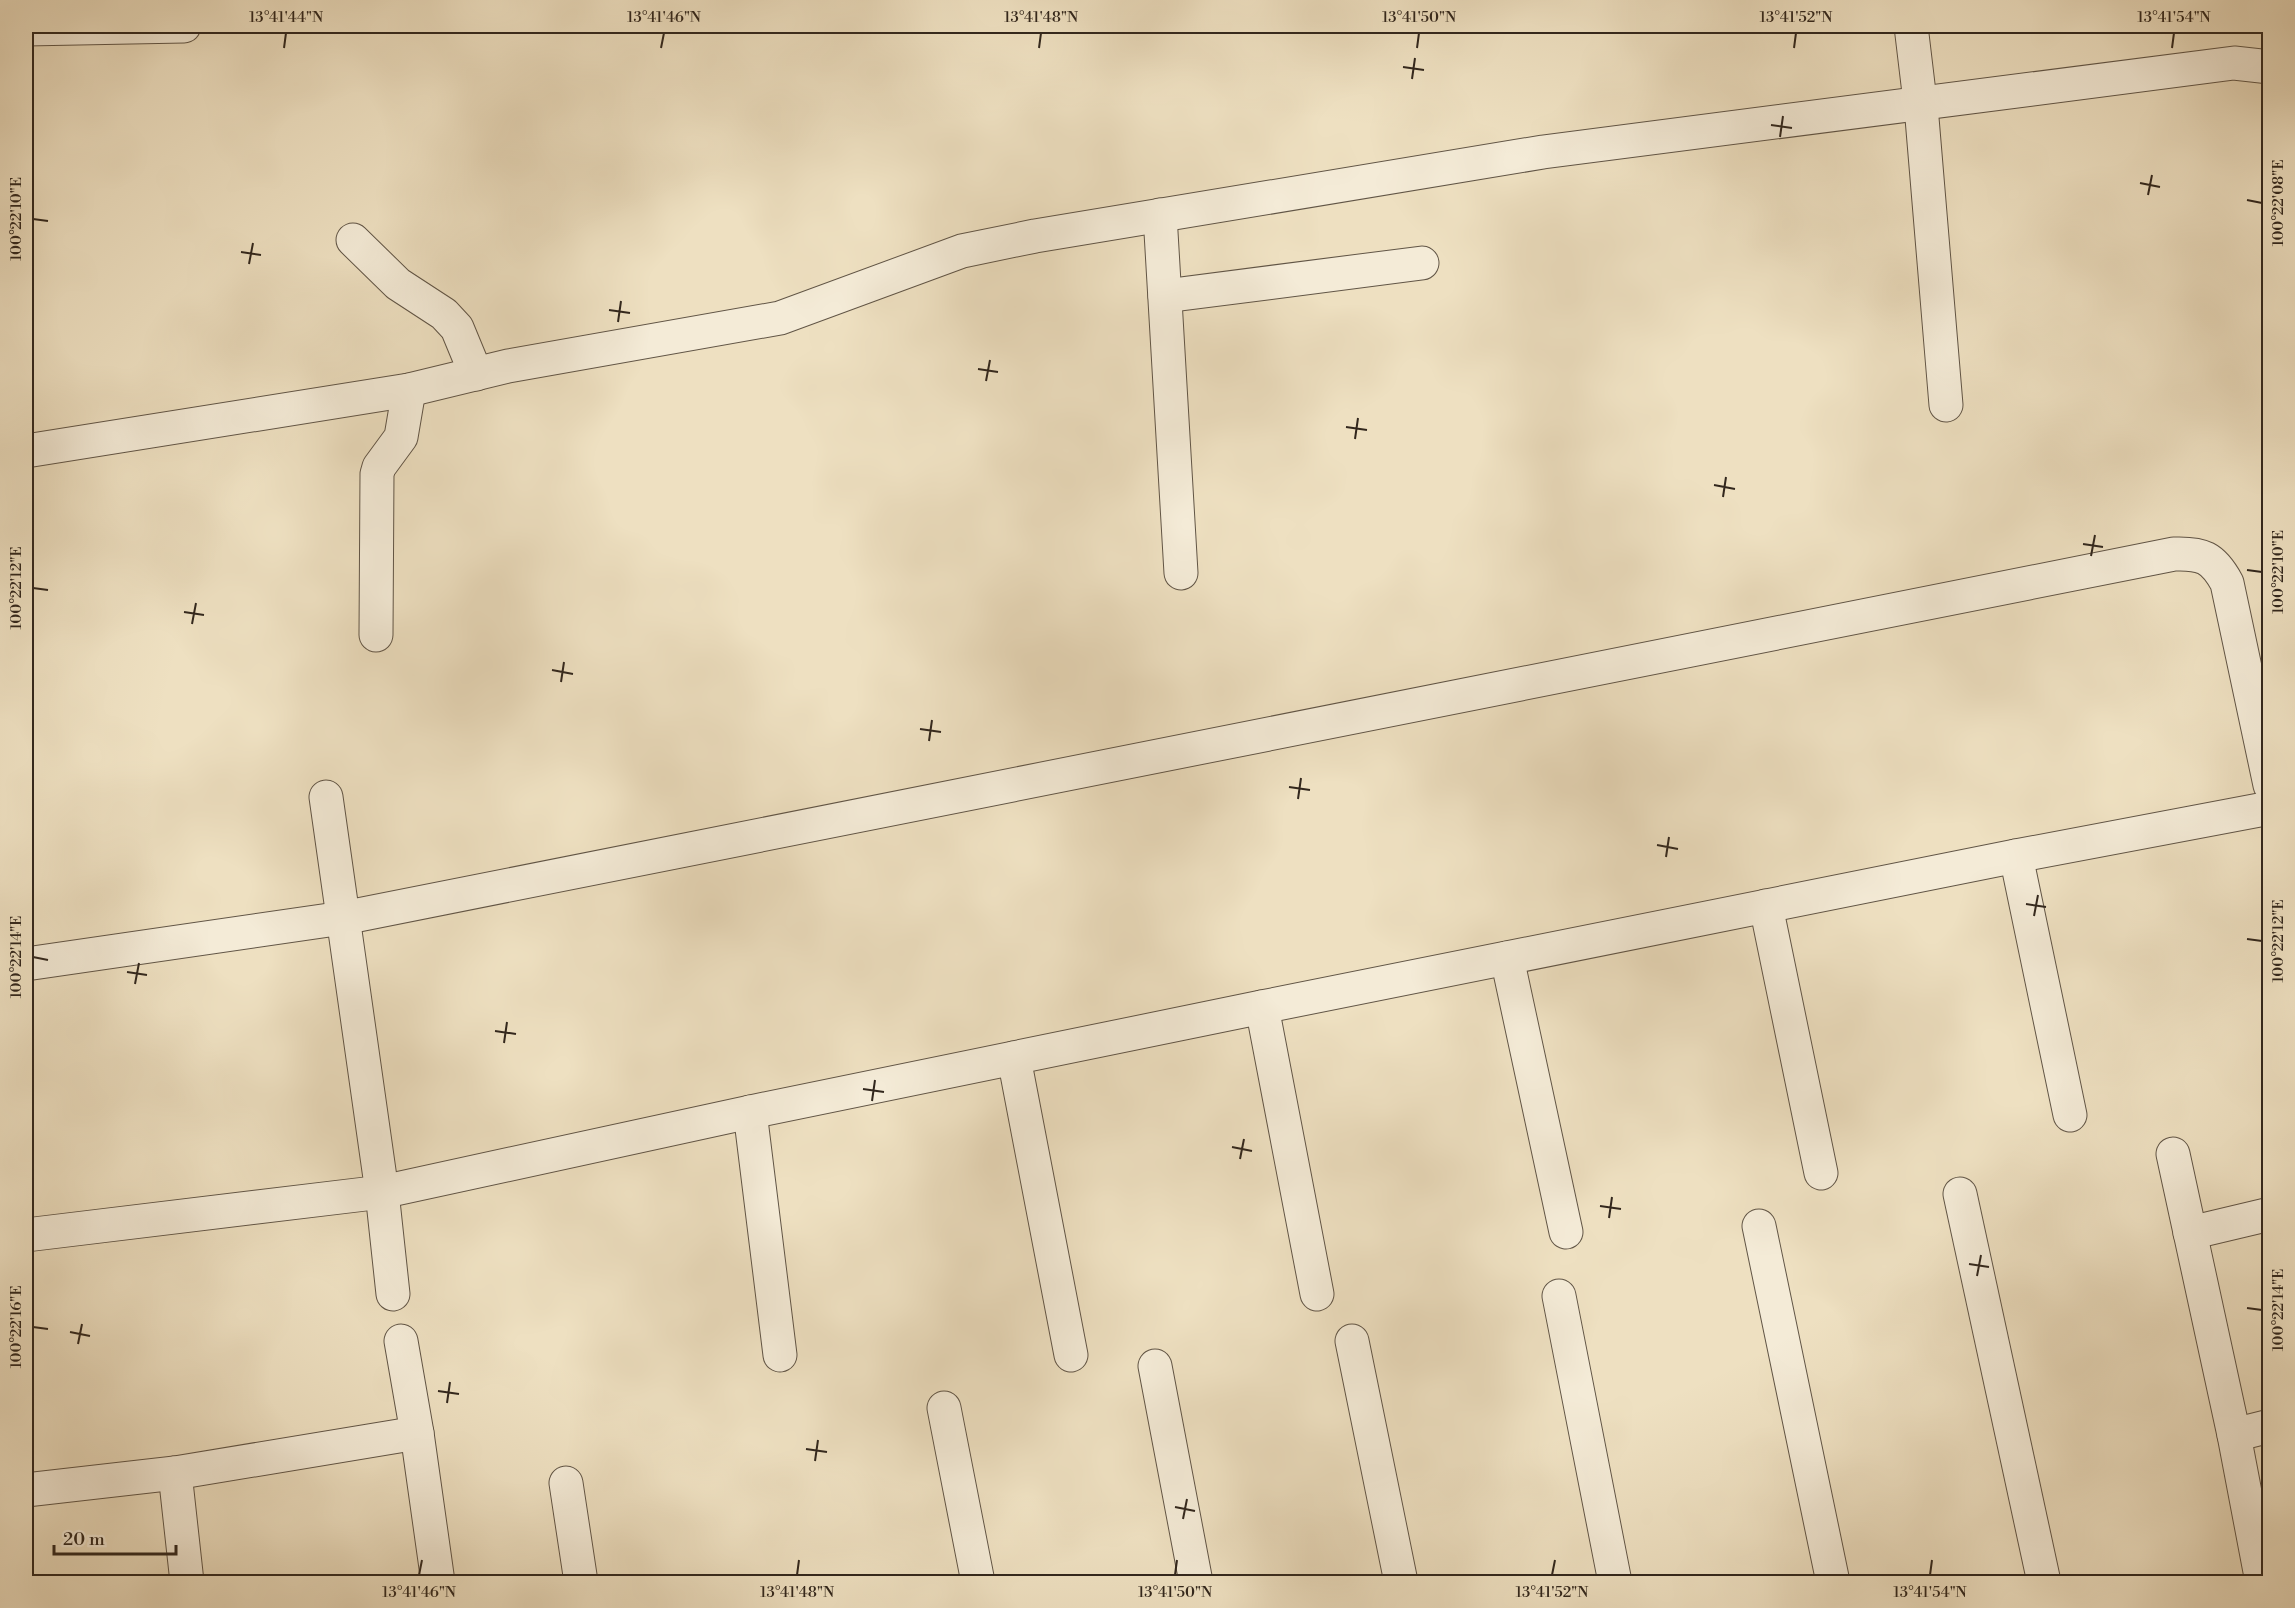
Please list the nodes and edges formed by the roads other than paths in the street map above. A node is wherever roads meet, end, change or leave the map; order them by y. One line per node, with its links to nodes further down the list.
1 (184, 26): 3 (street)
2 (1911, 26): 5 (street)
3 (46, 27)
4 (2270, 67): 5 (street)
5 (1920, 102): 6 (street); 12 (street)
6 (1160, 215): 9 (street); 10 (street)
7 (353, 240): 10 (street)
8 (1422, 263): 9 (street)
9 (1165, 296): 14 (street)
10 (476, 374): 11 (street)
11 (409, 390): 13 (street); 15 (street)
12 (1946, 405)
13 (26, 451)
14 (1181, 573)
15 (376, 635)
16 (2270, 785): 21 (street)
17 (326, 797): 21 (street)
18 (2270, 808): 19 (street)
19 (2016, 856): 20 (street); 27 (street)
20 (1766, 906): 22 (street); 29 (street)
21 (343, 918): 23 (street); 30 (street)
22 (1507, 958): 24 (street); 34 (street)
23 (26, 964)
24 (1262, 1008): 25 (street); 38 (street)
25 (1014, 1058): 26 (street); 43 (street)
26 (750, 1112): 30 (street); 42 (street)
27 (2070, 1115)
28 (2173, 1154): 35 (street)
29 (1821, 1173)
30 (381, 1192): 36 (street); 37 (street)
31 (1960, 1194): 60 (street)
32 (2270, 1214): 35 (street)
33 (1759, 1226): 59 (street)
34 (1566, 1232)
35 (2190, 1233): 48 (street)
36 (26, 1234)
37 (393, 1294)
38 (1317, 1294)
39 (1559, 1296): 58 (street)
40 (401, 1341): 47 (street)
41 (1352, 1341): 57 (street)
42 (780, 1355)
43 (1071, 1355)
44 (1155, 1366): 56 (street)
45 (944, 1408): 55 (street)
46 (2270, 1426): 48 (street)
47 (417, 1433): 49 (street); 53 (street)
48 (2234, 1435): 61 (street)
49 (175, 1473): 51 (street); 52 (street)
50 (566, 1483): 54 (street)
51 (26, 1490)
52 (187, 1582)
53 (438, 1582)
54 (581, 1582)
55 (978, 1582)
56 (1196, 1582)
57 (1401, 1582)
58 (1615, 1582)
59 (1833, 1582)
60 (2044, 1582)
61 (2262, 1582)

